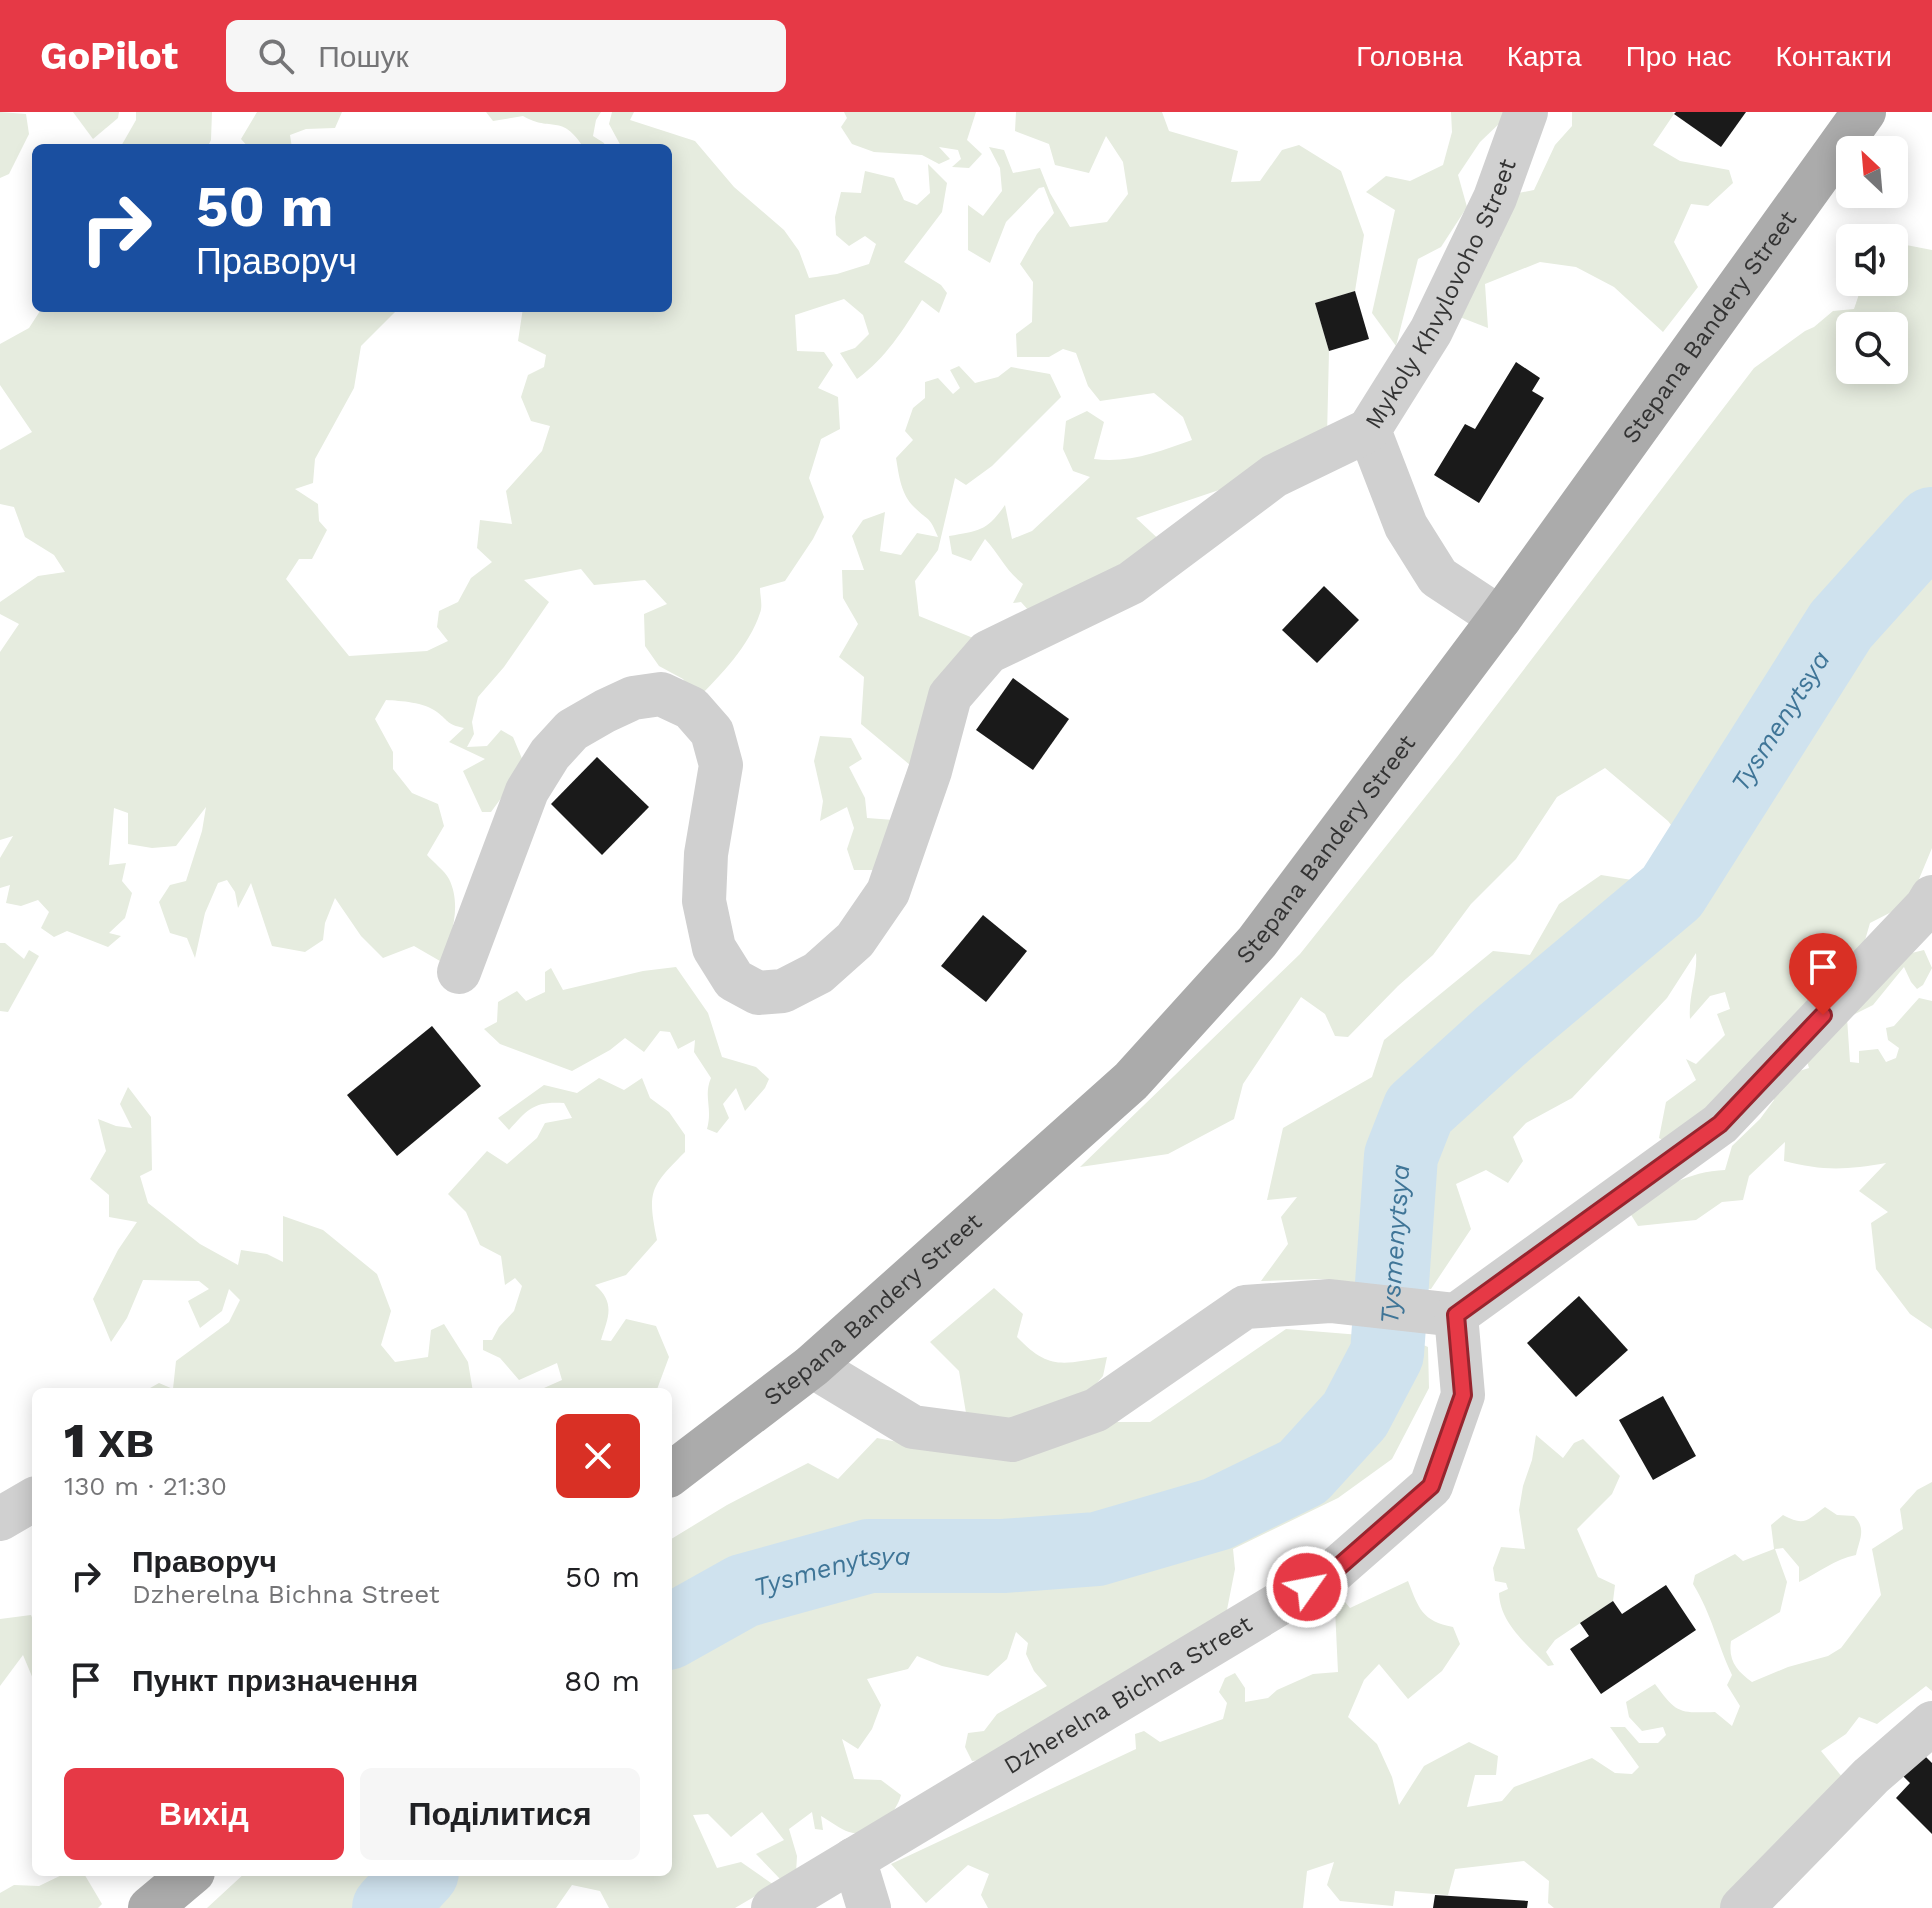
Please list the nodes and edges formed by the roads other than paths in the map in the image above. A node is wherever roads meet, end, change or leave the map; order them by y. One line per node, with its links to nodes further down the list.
1 (1526, 112): 3 (street, Mykoly Khvylovoho Street)
2 (1864, 112): 4 (main road, Stepana Bandery Street)
3 (1369, 430): 4 (street, Mykoly Khvylovoho Street); 6 (street)
4 (1500, 618): 8 (main road, Stepana Bandery Street)
5 (1932, 897): 7 (street)
6 (459, 972)
7 (1456, 1315): 8 (street); 13 (street, Dzherelna Bichna Street)
8 (812, 1366): 9 (main road, Stepana Bandery Street)
9 (672, 1473)
10 (32, 1500): 11 (street)
11 (0, 1519)
12 (1932, 1723): 18 (street)
13 (854, 1859): 16 (street, Dzherelna Bichna Street); 17 (street)
14 (188, 1876): 15 (main road)
15 (150, 1908)
16 (773, 1908)
17 (869, 1908)
18 (1742, 1908)

